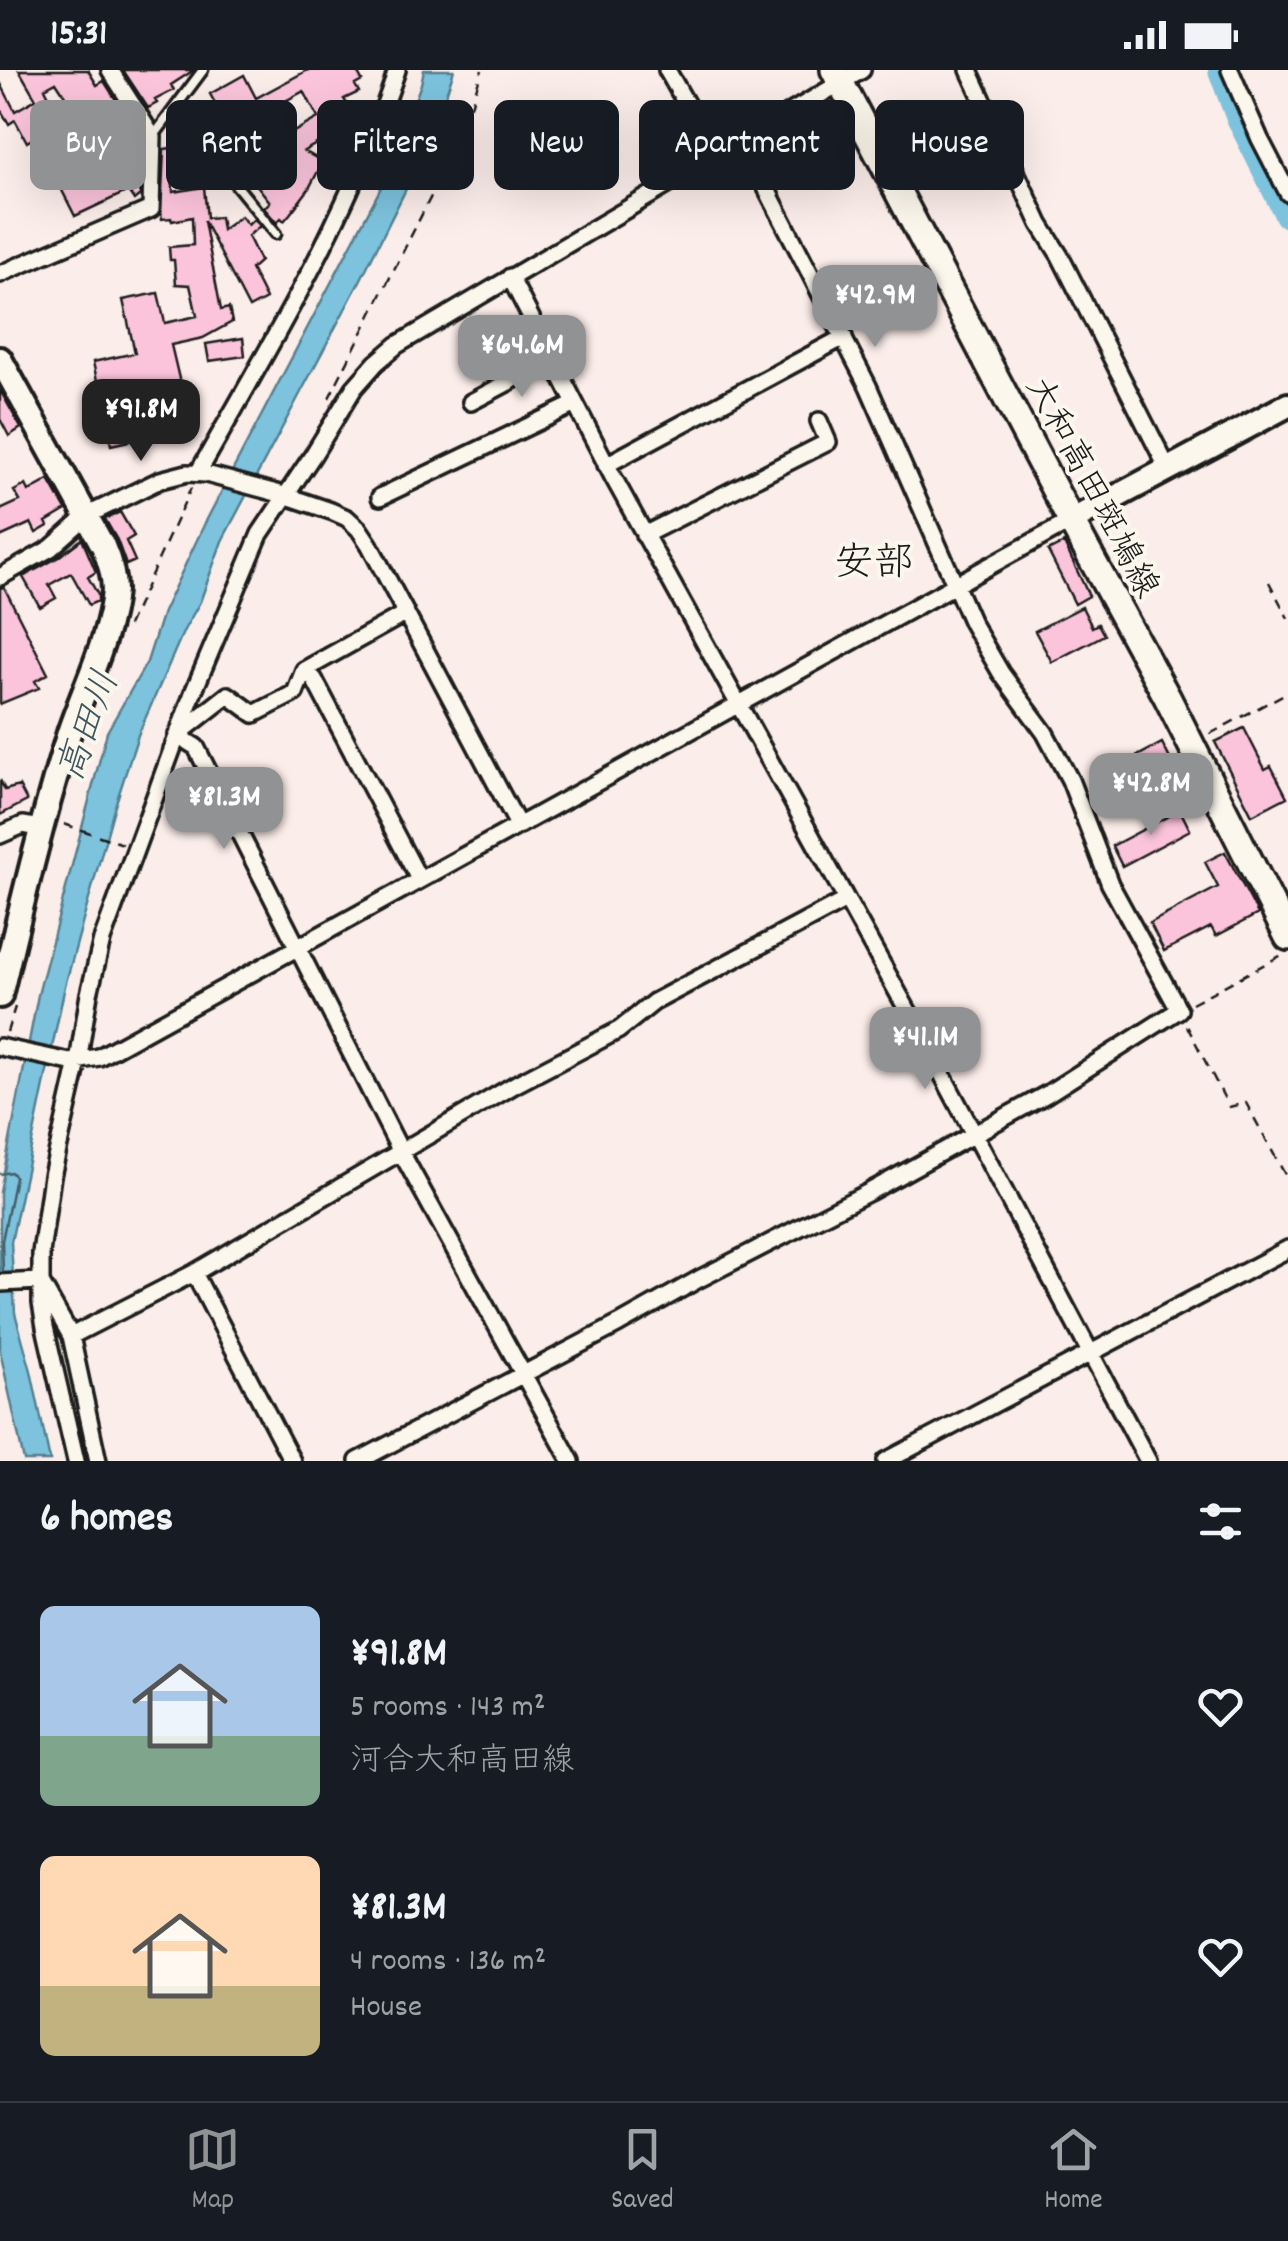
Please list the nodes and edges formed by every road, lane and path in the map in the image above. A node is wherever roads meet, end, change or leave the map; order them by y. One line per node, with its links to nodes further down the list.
1 (110, 70): 13 (street)
2 (203, 70): 9 (lane)
3 (397, 70): 31 (street)
4 (482, 70): 27 (path)
5 (667, 70): 10 (street)
6 (969, 70): 30 (street)
7 (1230, 70): 17 (street)
8 (846, 74): 11 (street); 35 (main road, 大和高田斑鳩線)
9 (181, 100)
10 (684, 100)
11 (805, 100)
12 (166, 119): 13 (lane)
13 (153, 136): 19 (street)
14 (240, 190): 18 (lane)
15 (659, 190): 20 (street)
16 (768, 190): 21 (street)
17 (1288, 193)
18 (276, 234)
19 (0, 274)
20 (510, 278): 23 (street); 32 (street)
21 (844, 337): 29 (street); 39 (street)
22 (0, 359): 34 (main road)
23 (552, 359): 24 (street); 25 (street)
24 (471, 402)
25 (575, 404): 29 (street); 33 (street)
26 (1288, 405): 30 (main road)
27 (324, 408)
28 (819, 421): 36 (street)
29 (606, 465): 36 (street)
30 (1168, 469): 35 (main road)
31 (202, 474): 32 (street); 34 (street); 42 (path)
32 (280, 494): 40 (street); 46 (street)
33 (380, 498)
34 (88, 516): 37 (street); 49 (main road)
35 (1071, 520): 39 (street); 55 (main road, 大和高田斑鳩線)
36 (644, 535): 45 (street)
37 (0, 577)
38 (1269, 582): 41 (path)
39 (954, 585): 45 (street); 59 (street)
40 (406, 613): 43 (street); 48 (street)
41 (1288, 618)
42 (129, 625)
43 (304, 670): 46 (street); 52 (street)
44 (1288, 692): 47 (path)
45 (737, 704): 48 (street); 53 (street)
46 (177, 734): 56 (street); 61 (street)
47 (1208, 735)
48 (518, 825): 52 (street)
49 (52, 826): 50 (street); 51 (path); 54 (main road)
50 (0, 835)
51 (127, 845)
52 (420, 879): 56 (street)
53 (846, 900): 62 (street); 63 (street)
54 (7, 932): 58 (main road)
55 (1288, 937)
56 (296, 947): 61 (street); 63 (street)
57 (1288, 952): 59 (path)
58 (8, 998): 60 (path)
59 (1179, 1010): 62 (street); 64 (path)
60 (2, 1048): 61 (street)
61 (74, 1062): 67 (street)
62 (973, 1134): 70 (street); 71 (street)
63 (401, 1152): 66 (street); 71 (street)
64 (1288, 1180)
65 (1288, 1249): 70 (street)
66 (194, 1273): 69 (street); 74 (street)
67 (37, 1281): 68 (street); 69 (street); 72 (street)
68 (0, 1282)
69 (71, 1336): 73 (street)
70 (1090, 1352): 77 (street); 78 (street)
71 (525, 1374): 75 (street); 76 (street)
72 (76, 1461)
73 (98, 1461)
74 (292, 1461)
75 (358, 1461)
76 (571, 1461)
77 (886, 1461)
78 (1148, 1461)

